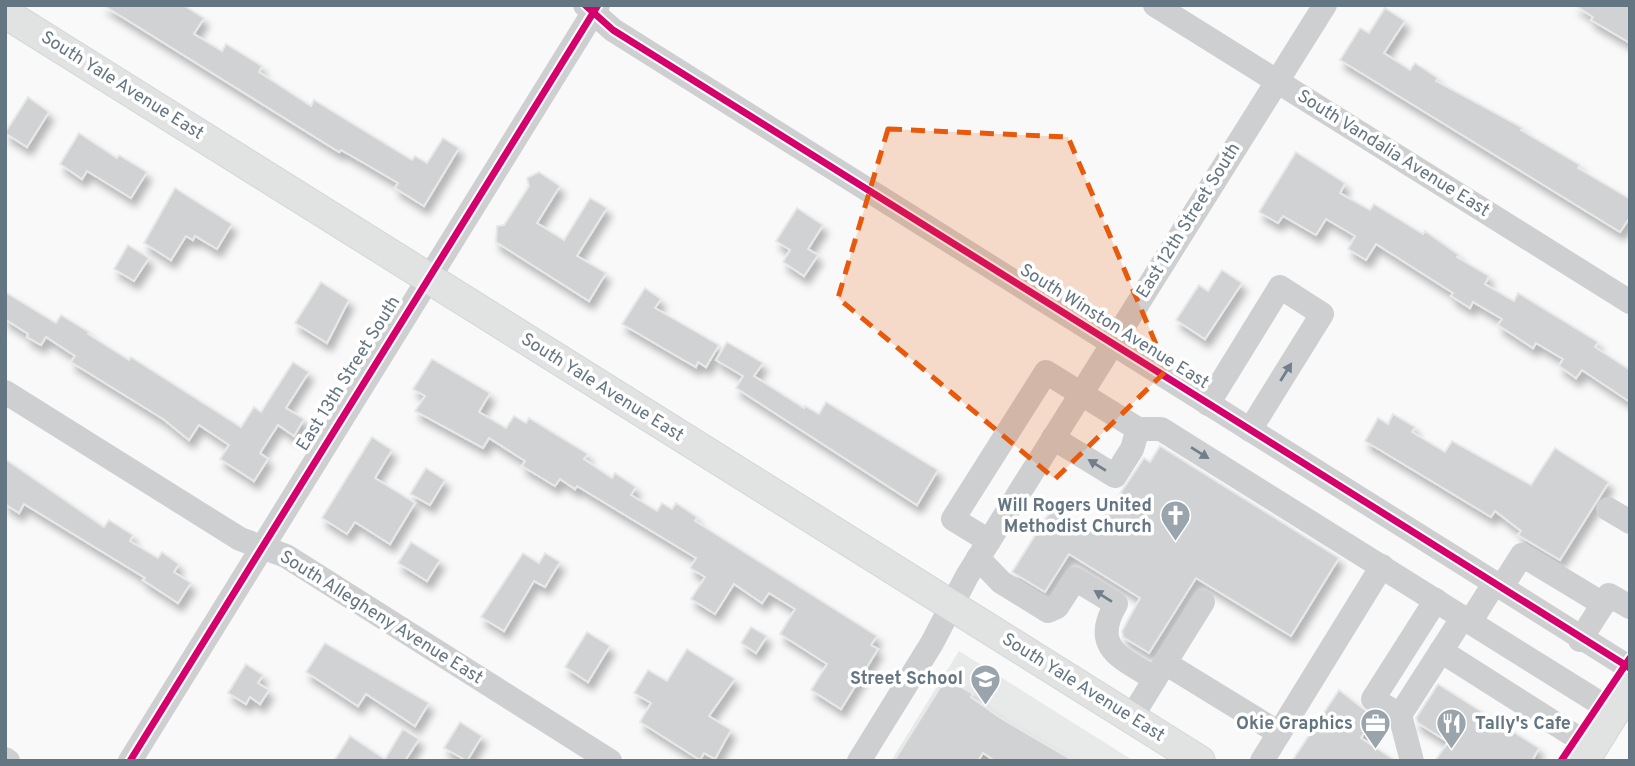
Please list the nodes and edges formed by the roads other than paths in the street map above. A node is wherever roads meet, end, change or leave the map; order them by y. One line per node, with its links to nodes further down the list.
1 (1155, 5): 5 (street, South Vandalia Avenue East)
2 (1325, 5): 5 (street, East 12th Street South)
3 (592, 8): 6 (street, East 13th Street South); 8 (street, South Winston Avenue East)
4 (5, 13): 6 (main road, South Yale Avenue East)
5 (1277, 81): 7 (street, South Vandalia Avenue East); 8 (street, East 12th Street South)
6 (427, 278): 17 (street, East 13th Street South); 24 (main road, South Yale Avenue East)
7 (1630, 302)
8 (1112, 344): 10 (street, East 12th Street South); 11 (street, South Winston Avenue East)
9 (5, 392): 17 (street, South Allegheny Avenue East)
10 (1080, 394): 12 (street); 14 (street, East 12th Street South); 18 (street)
11 (1208, 404): 13 (street, South Winston Avenue East); 13 (street, one-way to 11)
12 (1138, 429): 14 (street, one-way to 14); 19 (street, one-way to 19)
13 (1250, 430): 20 (street, South Winston Avenue East)
14 (1053, 438): 18 (street, East 12th Street South)
15 (1608, 509): 16 (street)
16 (1630, 522)
17 (261, 547): 37 (street, East 13th Street South); 38 (street, South Allegheny Avenue East)
18 (984, 550): 24 (street, East 12th Street South); 30 (street, one-way to 18)
19 (1382, 566): 21 (street); 35 (street)
20 (1498, 586): 23 (street); 26 (street); 27 (street, South Winston Avenue East)
21 (1436, 600): 26 (street); 33 (street)
22 (1203, 602): 30 (street)
23 (1602, 604): 25 (street); 27 (street)
24 (952, 606): 34 (main road, South Yale Avenue East); 39 (street, East 12th Street South)
25 (1630, 607)
26 (1466, 619): 28 (street); 32 (street)
27 (1580, 640): 29 (street, South Winston Avenue East)
28 (1441, 651): 33 (street); 36 (street)
29 (1630, 668)
30 (1160, 671): 34 (street); 35 (street)
31 (1630, 687): 32 (main road)
32 (1614, 712): 36 (main road)
33 (1400, 715): 42 (street)
34 (1131, 718): 40 (main road, South Yale Avenue East)
35 (1279, 733): 41 (street)
36 (1590, 756)
37 (130, 761)
38 (610, 761)
39 (859, 761)
40 (1200, 761)
41 (1262, 761)
42 (1412, 761)

